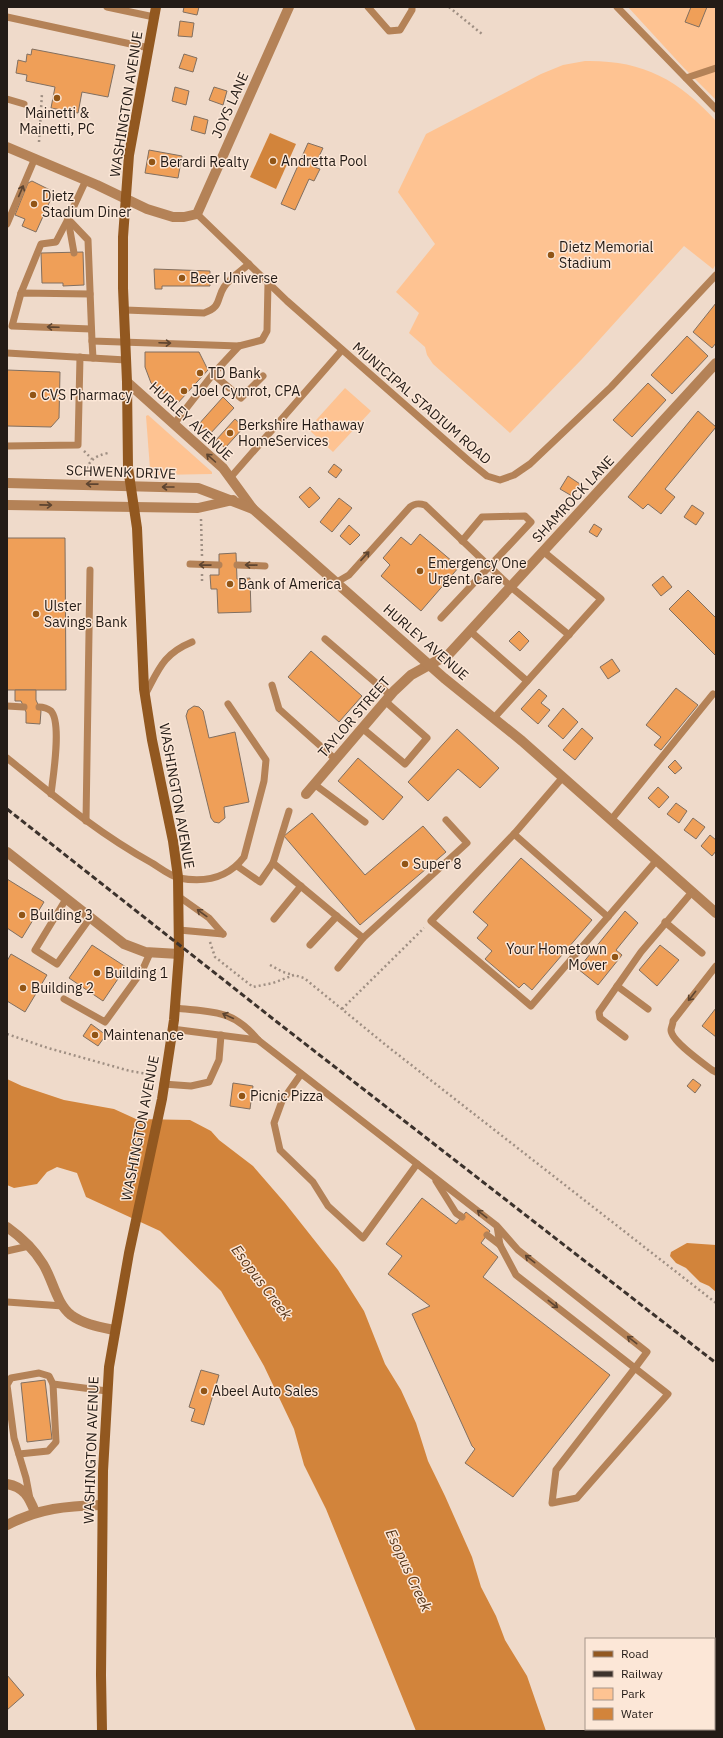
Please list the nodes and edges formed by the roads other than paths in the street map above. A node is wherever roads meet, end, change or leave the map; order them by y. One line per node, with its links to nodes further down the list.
1 (107, 7): 6 (lane)
2 (289, 7): 19 (street, JOYS LANE)
3 (368, 7): 4 (lane)
4 (412, 7)
5 (617, 7): 11 (lane)
6 (124, 9): 7 (lane)
7 (155, 12): 9 (main road, WASHINGTON AVENUE)
8 (7, 17): 9 (lane)
9 (148, 48): 18 (main road, WASHINGTON AVENUE)
10 (716, 68): 11 (lane)
11 (686, 78): 14 (lane)
12 (7, 98): 13 (lane)
13 (24, 104)
14 (716, 108)
15 (7, 148): 16 (street)
16 (35, 158): 17 (street); 21 (lane, one-way to 16)
17 (86, 180): 18 (street); 20 (lane)
18 (126, 198): 19 (street); 30 (main road, WASHINGTON AVENUE)
19 (197, 214): 23 (lane, MUNICIPAL STADIUM ROAD)
20 (68, 219): 22 (lane); 27 (lane); 29 (lane)
21 (7, 224)
22 (74, 252)
23 (249, 264): 25 (lane, MUNICIPAL STADIUM ROAD); 30 (lane)
24 (716, 276): 35 (lane, MUNICIPAL STADIUM ROAD)
25 (268, 282): 34 (lane); 35 (lane, MUNICIPAL STADIUM ROAD)
26 (75, 286): 28 (lane)
27 (21, 293): 28 (lane); 31 (lane, one-way to 27)
28 (76, 294): 29 (lane)
29 (90, 294): 31 (lane)
30 (125, 310): 33 (main road, WASHINGTON AVENUE)
31 (92, 328): 32 (lane)
32 (92, 341): 33 (lane); 38 (lane)
33 (126, 342): 34 (lane, one-way to 34); 39 (main road, WASHINGTON AVENUE)
34 (239, 346): 41 (lane)
35 (342, 350): 46 (lane)
36 (7, 352): 37 (lane)
37 (80, 357): 38 (lane); 45 (lane)
38 (93, 358): 39 (lane)
39 (126, 360): 43 (main road, WASHINGTON AVENUE)
40 (716, 363): 54 (street, SHAMROCK LANE)
41 (213, 374): 42 (lane); 44 (lane)
42 (263, 376)
43 (127, 382): 44 (street, HURLEY AVENUE); 48 (main road, WASHINGTON AVENUE)
44 (174, 424): 46 (street, HURLEY AVENUE, one-way to 44)
45 (7, 446)
46 (230, 478): 52 (street, HURLEY AVENUE)
47 (7, 483): 48 (street, SCHWENK DRIVE, one-way to 47)
48 (131, 486): 49 (street, SCHWENK DRIVE, one-way to 48); 51 (main road, WASHINGTON AVENUE)
49 (233, 500): 51 (street); 52 (street, SCHWENK DRIVE)
50 (7, 505): 51 (street, one-way to 51)
51 (134, 508): 72 (main road, WASHINGTON AVENUE)
52 (253, 509): 61 (street, HURLEY AVENUE)
53 (462, 541): 59 (lane); 59 (lane); 61 (lane, one-way to 53)
54 (544, 552): 62 (street, SHAMROCK LANE); 65 (lane)
55 (190, 564): 56 (lane, one-way to 55)
56 (219, 565)
57 (237, 565): 58 (lane, one-way to 57)
58 (265, 566)
59 (488, 566): 62 (lane); 63 (lane)
60 (90, 570): 89 (lane)
61 (337, 582): 68 (street, HURLEY AVENUE)
62 (511, 587): 64 (street, SHAMROCK LANE); 65 (lane)
63 (441, 618)
64 (470, 631): 68 (street, SHAMROCK LANE); 69 (lane)
65 (569, 635): 69 (lane)
66 (325, 639): 73 (lane)
67 (192, 642): 72 (lane)
68 (429, 665): 73 (street, TAYLOR STREET); 78 (street, HURLEY AVENUE)
69 (527, 681): 78 (lane)
70 (272, 685): 81 (lane)
71 (713, 694): 88 (lane)
72 (145, 695): 96 (main road, WASHINGTON AVENUE)
73 (388, 698): 79 (street, TAYLOR STREET); 79 (lane)
74 (228, 704): 95 (lane)
75 (7, 706): 76 (lane)
76 (24, 707)
77 (39, 707): 84 (lane)
78 (494, 718): 82 (street, HURLEY AVENUE)
79 (362, 728): 81 (street, TAYLOR STREET)
80 (7, 758): 84 (lane)
81 (335, 759): 83 (street, TAYLOR STREET)
82 (563, 777): 88 (street, HURLEY AVENUE); 91 (lane)
83 (314, 784): 85 (street, TAYLOR STREET); 90 (lane)
84 (51, 794): 89 (lane)
85 (306, 794)
86 (289, 810): 94 (lane)
87 (446, 820): 108 (lane)
88 (611, 820): 93 (street, HURLEY AVENUE)
89 (86, 821): 96 (lane)
90 (365, 822)
91 (514, 834): 103 (lane); 103 (lane)
92 (7, 852): 100 (street)
93 (657, 860): 98 (street, HURLEY AVENUE); 103 (lane)
94 (273, 863): 95 (lane); 97 (lane)
95 (237, 866): 96 (lane)
96 (178, 878): 99 (main road, WASHINGTON AVENUE)
97 (301, 886): 102 (lane); 105 (lane)
98 (692, 892): 101 (street, HURLEY AVENUE); 106 (lane)
99 (178, 896): 107 (main road, WASHINGTON AVENUE); 107 (lane, one-way to 99)
100 (66, 899): 104 (street); 104 (lane)
101 (716, 913)
102 (337, 916): 108 (lane); 109 (lane)
103 (608, 917)
104 (90, 918): 110 (street)
105 (274, 919)
106 (665, 922): 111 (lane); 115 (lane)
107 (179, 930): 112 (main road, WASHINGTON AVENUE)
108 (363, 938): 114 (lane)
109 (310, 945)
110 (150, 953): 112 (street); 116 (lane)
111 (702, 953)
112 (179, 954): 117 (main road, WASHINGTON AVENUE)
113 (716, 966): 123 (lane, one-way to 123)
114 (338, 968)
115 (617, 986): 118 (lane); 121 (lane)
116 (64, 999)
117 (175, 1008): 119 (main road, WASHINGTON AVENUE); 122 (lane, one-way to 117)
118 (648, 1009)
119 (172, 1029): 120 (lane); 125 (main road, WASHINGTON AVENUE)
120 (221, 1035): 122 (lane); 125 (lane)
121 (625, 1037)
122 (258, 1040): 124 (lane)
123 (716, 1072)
124 (301, 1074): 126 (lane); 126 (lane)
125 (164, 1080): 137 (main road, WASHINGTON AVENUE)
126 (417, 1164): 127 (lane)
127 (433, 1175): 128 (lane); 129 (lane, one-way to 127)
128 (462, 1217)
129 (497, 1226): 132 (lane); 138 (lane, one-way to 129)
130 (7, 1227): 133 (street)
131 (487, 1235): 132 (lane)
132 (500, 1245): 138 (lane, one-way to 138)
133 (29, 1246): 134 (lane); 136 (street)
134 (7, 1251)
135 (7, 1302): 136 (lane)
136 (63, 1306): 137 (street)
137 (114, 1330): 140 (main road, WASHINGTON AVENUE)
138 (635, 1368): 138 (lane)
139 (53, 1384): 140 (lane); 141 (lane); 141 (lane)
140 (107, 1391): 144 (main road, WASHINGTON AVENUE)
141 (18, 1454): 143 (lane)
142 (7, 1484): 143 (street)
143 (30, 1499): 145 (street)
144 (102, 1505): 145 (street); 147 (main road, WASHINGTON AVENUE)
145 (35, 1512): 146 (street)
146 (7, 1525)
147 (102, 1731)

